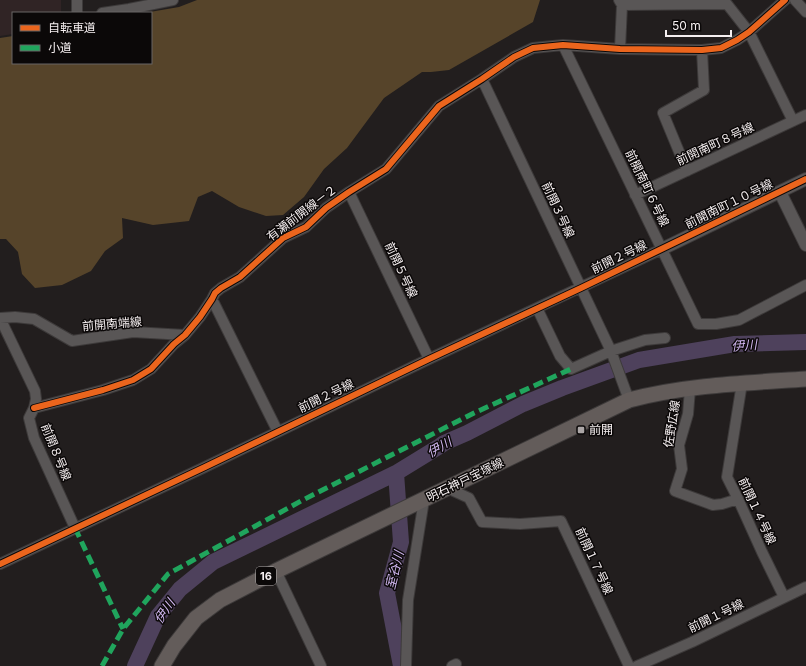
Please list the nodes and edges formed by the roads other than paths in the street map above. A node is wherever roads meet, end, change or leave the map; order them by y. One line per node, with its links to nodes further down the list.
1 (77, 0): 7 (street)
2 (173, 0): 8 (street)
3 (785, 0): 10 (street, 有瀬前開線－２)
4 (795, 0): 9 (street)
5 (621, 3): 6 (street); 12 (street)
6 (697, 3): 10 (street)
7 (76, 12)
8 (109, 12)
9 (806, 12)
10 (750, 32): 13 (street, 有瀬前開線－２); 16 (street)
11 (563, 45): 12 (street, 有瀬前開線－２); 14 (street, 有瀬前開線－２); 21 (street, 前開南町６号線)
12 (620, 49): 13 (street, 有瀬前開線－２)
13 (702, 50): 17 (street)
14 (482, 80): 19 (street, 有瀬前開線－２); 25 (street, 前開３号線)
15 (806, 115): 16 (street, 前開南町８号線)
16 (793, 121): 17 (street, 前開南町８号線)
17 (688, 171): 21 (street, 前開南町８号線)
18 (806, 179): 20 (street, 前開南町１０号線)
19 (350, 192): 26 (street, 有瀬前開線－２); 32 (street, 前開５号線)
20 (780, 192): 22 (street); 23 (street, 前開南町１０号線)
21 (635, 195): 23 (street, 前開南町６号線)
22 (806, 245)
23 (662, 249): 24 (street, 前開南町６号線); 25 (street, 前開２号線)
24 (806, 285)
25 (580, 288): 27 (street, 前開２号線); 31 (street, 前開３号線)
26 (212, 299): 29 (street, 有瀬前開線－２); 38 (street)
27 (537, 308): 31 (street); 32 (street, 前開２号線)
28 (0, 318): 29 (street, 前開南端線); 37 (street, 前開８号線)
29 (185, 335): 37 (street, 有瀬前開線－２)
30 (666, 338): 31 (street)
31 (610, 351): 36 (street)
32 (429, 359): 38 (street, 前開２号線)
33 (806, 379): 34 (main road, 明石神戸宝塚線 / 16)
34 (742, 383): 35 (main road, 明石神戸宝塚線 / 16); 40 (street, 前開１４号線)
35 (690, 389): 36 (main road, 明石神戸宝塚線 / 16); 40 (street, 佐野広線)
36 (627, 396): 39 (main road, 明石神戸宝塚線 / 16)
37 (34, 408): 42 (street, 前開８号線)
38 (278, 432): 42 (street, 前開２号線)
39 (447, 488): 41 (main road, 明石神戸宝塚線 / 16); 50 (street, 前開１７号線)
40 (738, 499): 46 (street, 前開１４号線)
41 (424, 500): 44 (main road, 明石神戸宝塚線 / 16); 49 (street)
42 (74, 528): 43 (street, 前開２号線)
43 (0, 564)
44 (276, 571): 47 (main road, 明石神戸宝塚線 / 16); 48 (street)
45 (806, 587): 46 (street, 前開１号線)
46 (784, 597): 51 (street, 前開１号線)
47 (162, 666)
48 (321, 666)
49 (406, 666)
50 (629, 666)
51 (637, 666)

